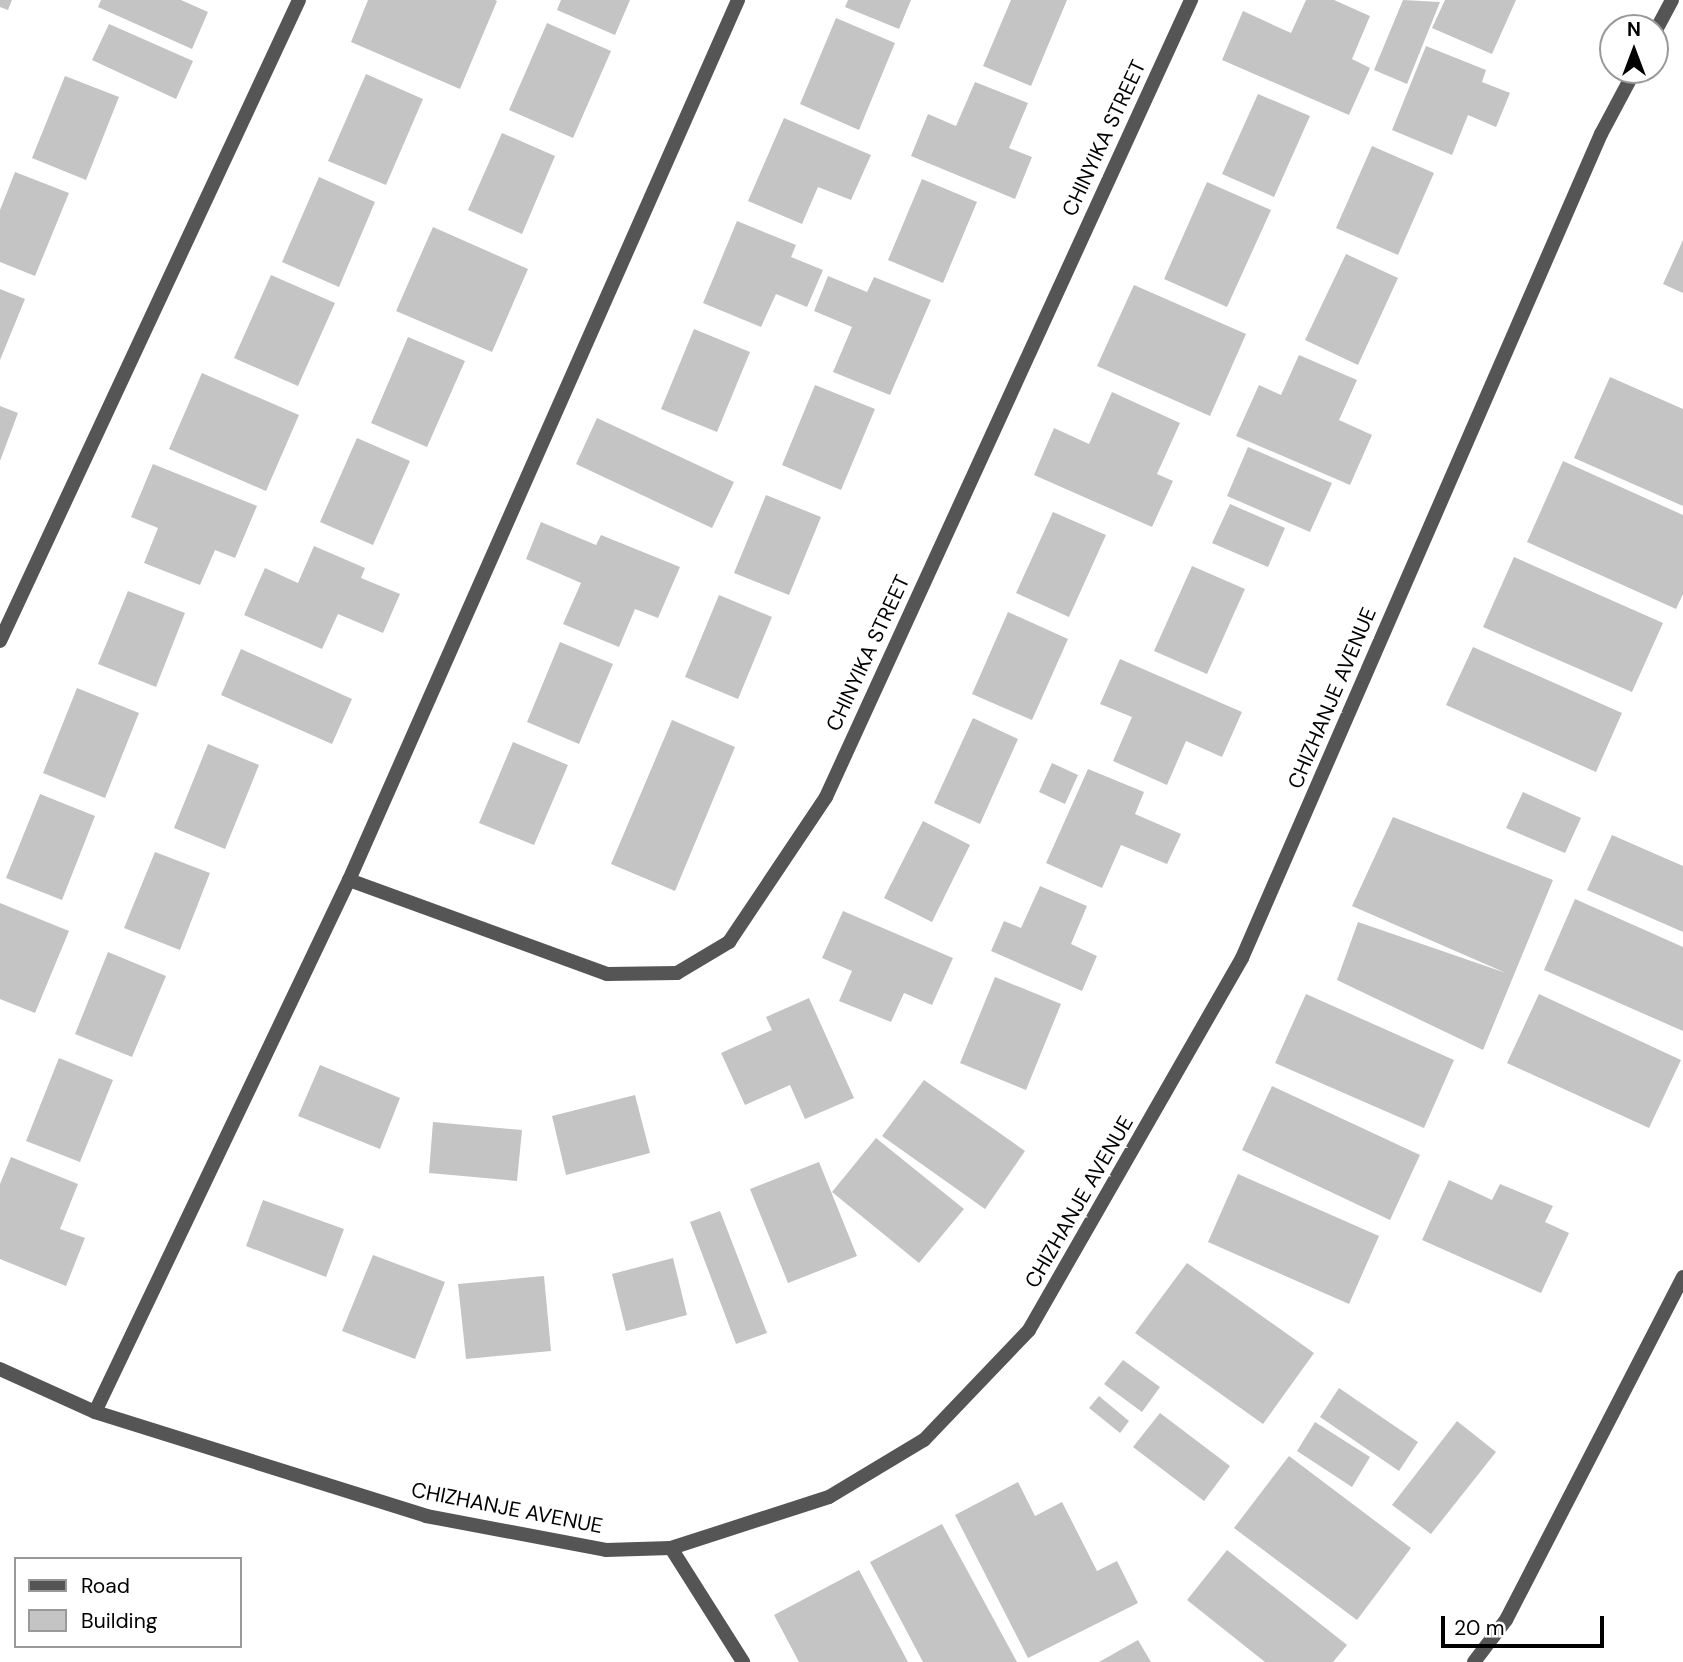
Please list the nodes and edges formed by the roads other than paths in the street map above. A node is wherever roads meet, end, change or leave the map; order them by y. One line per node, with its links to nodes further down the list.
1 (299, 0): 5 (street)
2 (738, 0): 6 (street)
3 (1191, 0): 6 (street, CHINYIKA STREET)
4 (1628, 84): 10 (street, CHIZHANJE AVENUE)
5 (0, 641)
6 (349, 880): 9 (street)
7 (1683, 1277): 12 (street)
8 (0, 1369): 9 (street, CHIZHANJE AVENUE)
9 (95, 1412): 10 (street, CHIZHANJE AVENUE)
10 (671, 1548): 11 (street)
11 (743, 1662)
12 (1474, 1662)

